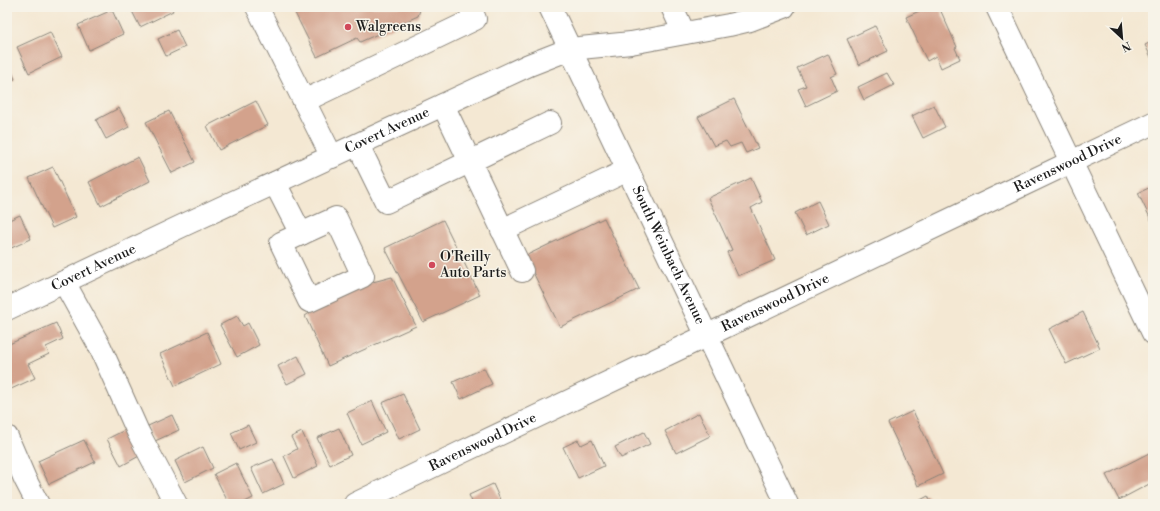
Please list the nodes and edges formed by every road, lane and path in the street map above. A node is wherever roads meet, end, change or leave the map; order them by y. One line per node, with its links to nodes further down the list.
1 (257, 7): 9 (street)
2 (470, 7): 9 (street)
3 (550, 7): 8 (street, South Weinbach Avenue)
4 (672, 7): 7 (street)
5 (784, 7): 7 (street, Covert Avenue)
6 (997, 7): 16 (street)
7 (684, 33): 8 (street, Covert Avenue)
8 (570, 49): 10 (street, Covert Avenue); 17 (street, South Weinbach Avenue)
9 (304, 101): 14 (street)
10 (443, 106): 13 (street, Covert Avenue); 15 (street)
11 (1153, 123): 16 (street, Ravenswood Drive)
12 (550, 124): 15 (street)
13 (358, 145): 14 (street, Covert Avenue); 15 (street)
14 (332, 157): 18 (street, Covert Avenue)
15 (470, 162): 19 (street)
16 (1070, 162): 24 (street); 25 (street, Ravenswood Drive)
17 (628, 170): 19 (street); 25 (street, South Weinbach Avenue)
18 (275, 183): 20 (street); 22 (street, Covert Avenue)
19 (502, 230): 21 (street)
20 (301, 234)
21 (522, 271)
22 (64, 282): 23 (street, Covert Avenue); 28 (street)
23 (7, 309)
24 (1153, 333)
25 (707, 336): 29 (street, Ravenswood Drive); 30 (street, South Weinbach Avenue)
26 (7, 437): 27 (street)
27 (38, 504)
28 (176, 504)
29 (355, 504)
30 (787, 504)

